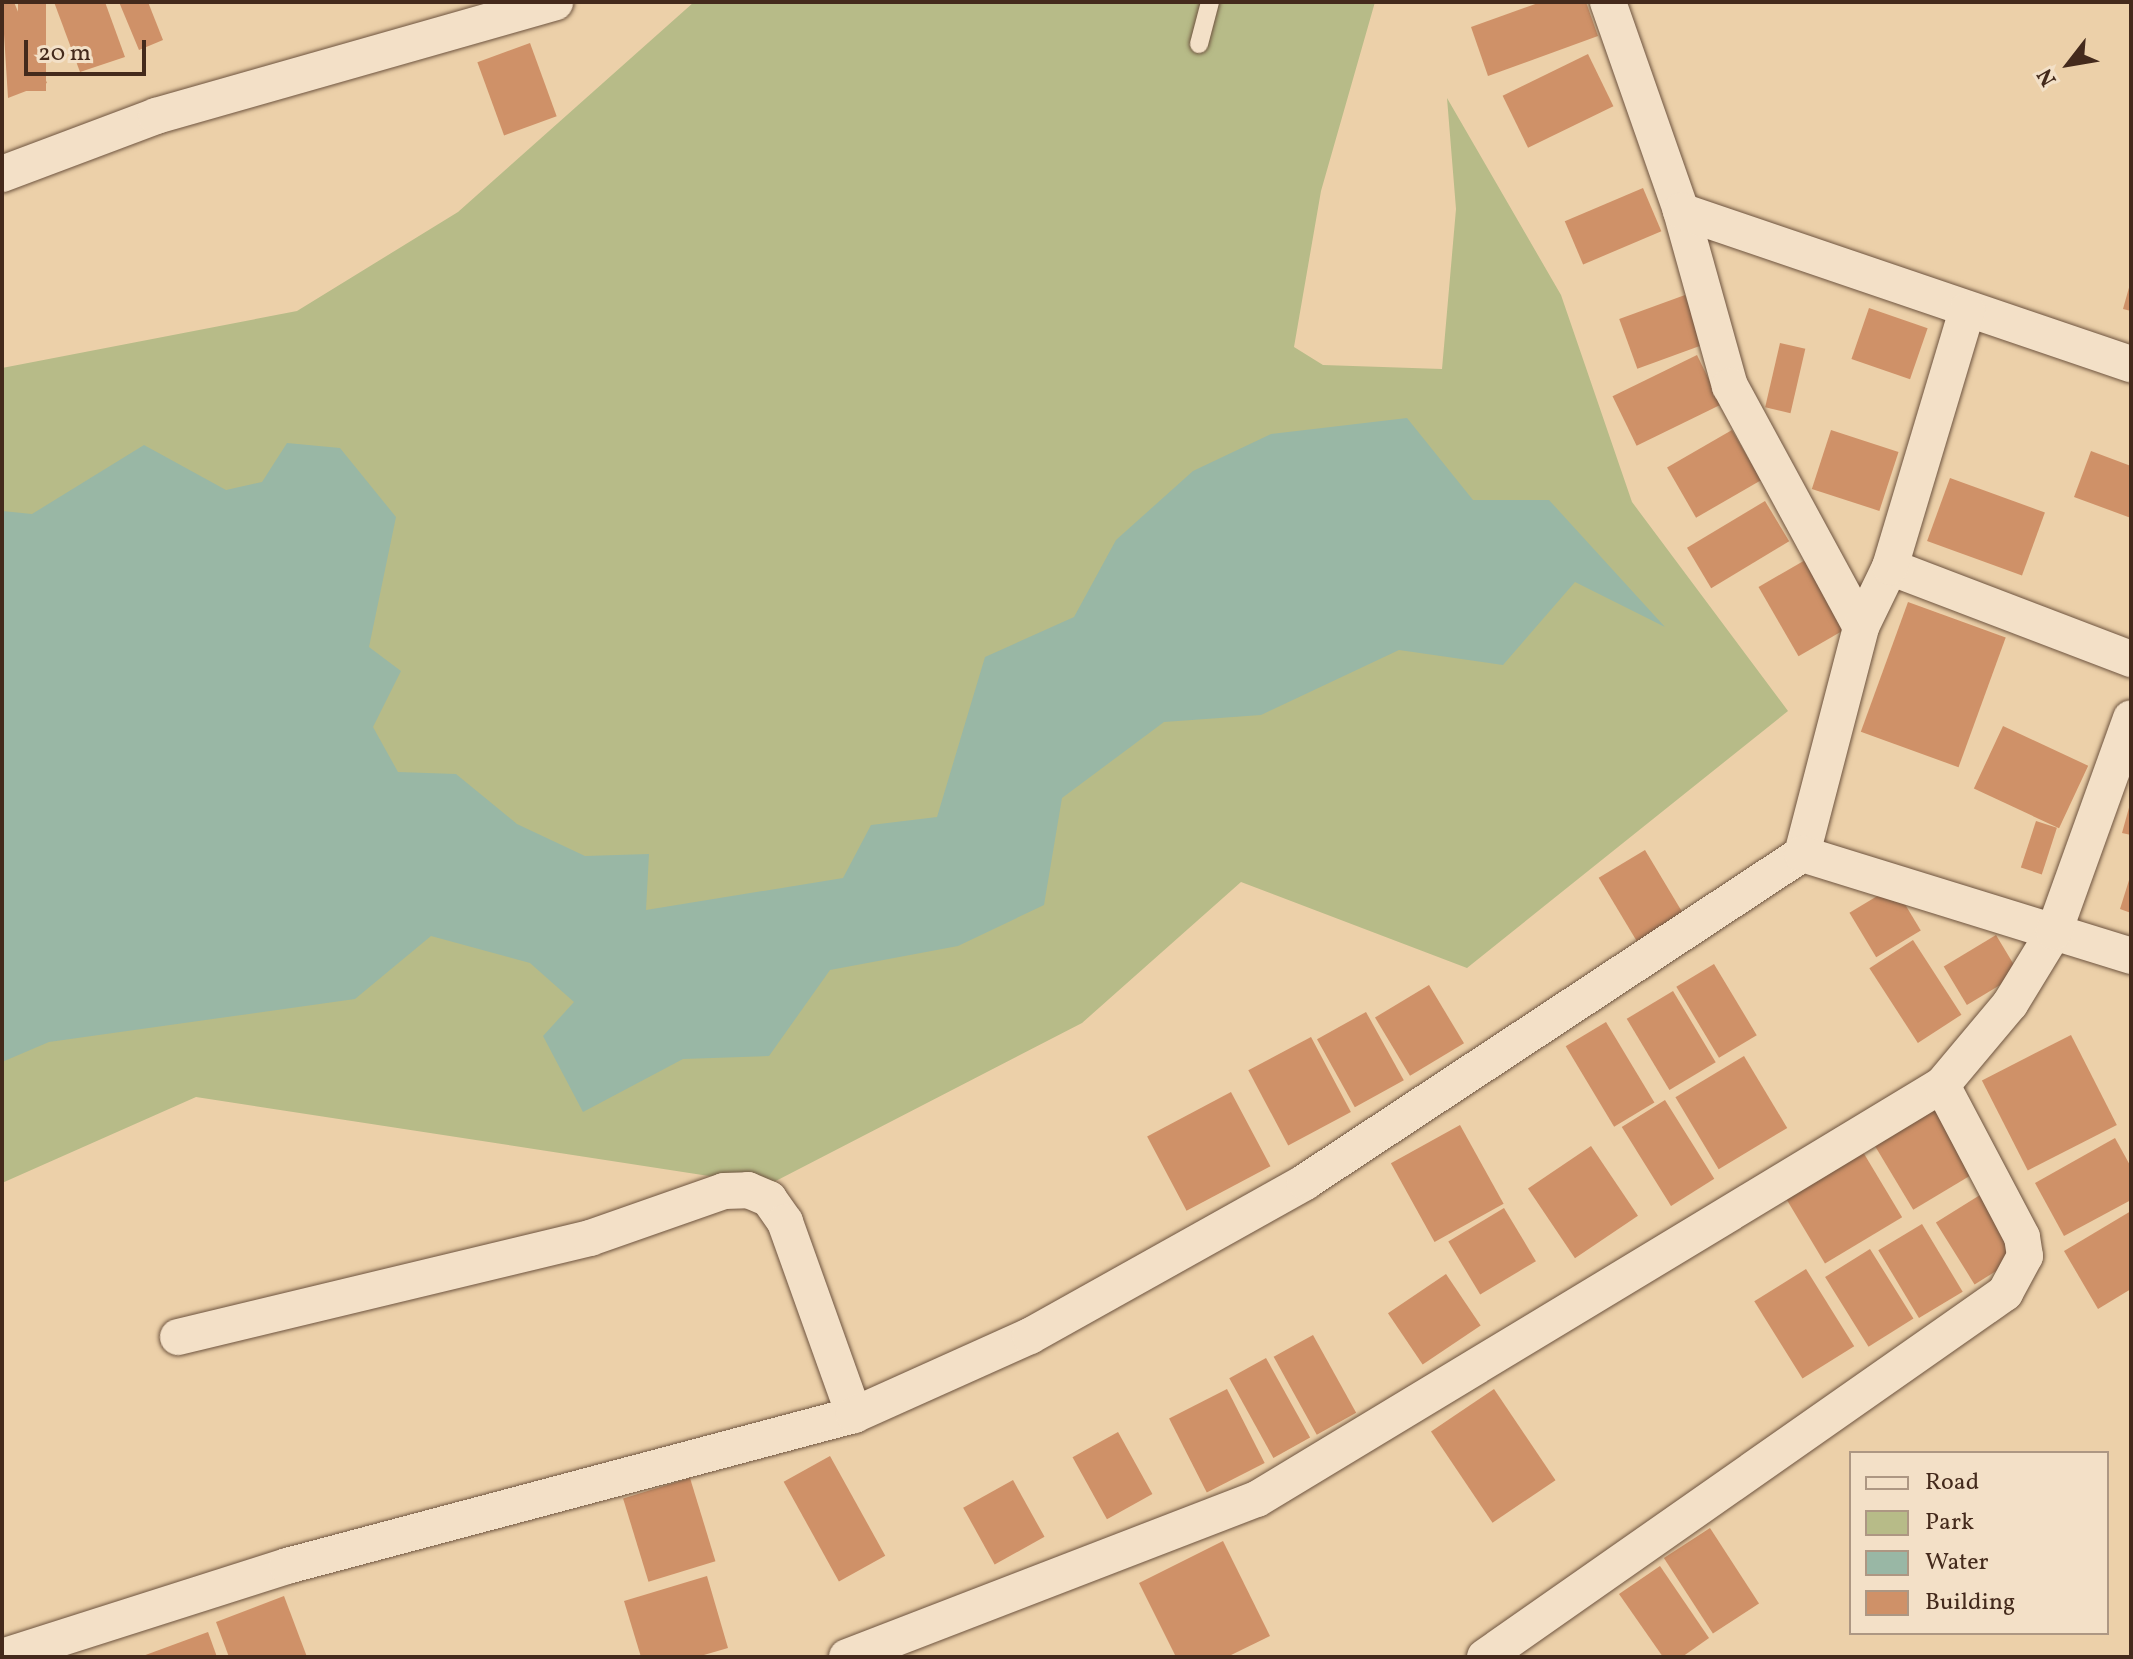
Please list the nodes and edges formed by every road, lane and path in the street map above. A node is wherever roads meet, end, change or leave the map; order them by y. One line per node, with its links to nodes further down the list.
1 (555, 2): 5 (street)
2 (1210, 2): 4 (lane)
3 (1608, 2): 6 (street)
4 (1199, 44)
5 (2, 174)
6 (1681, 211): 7 (street); 10 (street)
7 (1967, 310): 8 (street); 9 (street)
8 (2131, 364)
9 (1890, 567): 10 (street); 11 (street)
10 (1861, 627): 13 (street)
11 (2131, 659)
12 (2131, 718): 14 (street)
13 (1802, 854): 14 (street); 18 (street)
14 (2054, 932): 15 (street); 16 (street)
15 (2131, 956)
16 (1942, 1085): 19 (street); 20 (street)
17 (178, 1337): 18 (street)
18 (854, 1415): 21 (street)
19 (885, 1652): 22 (street)
20 (1490, 1656)
21 (2, 1657)
22 (847, 1657)

